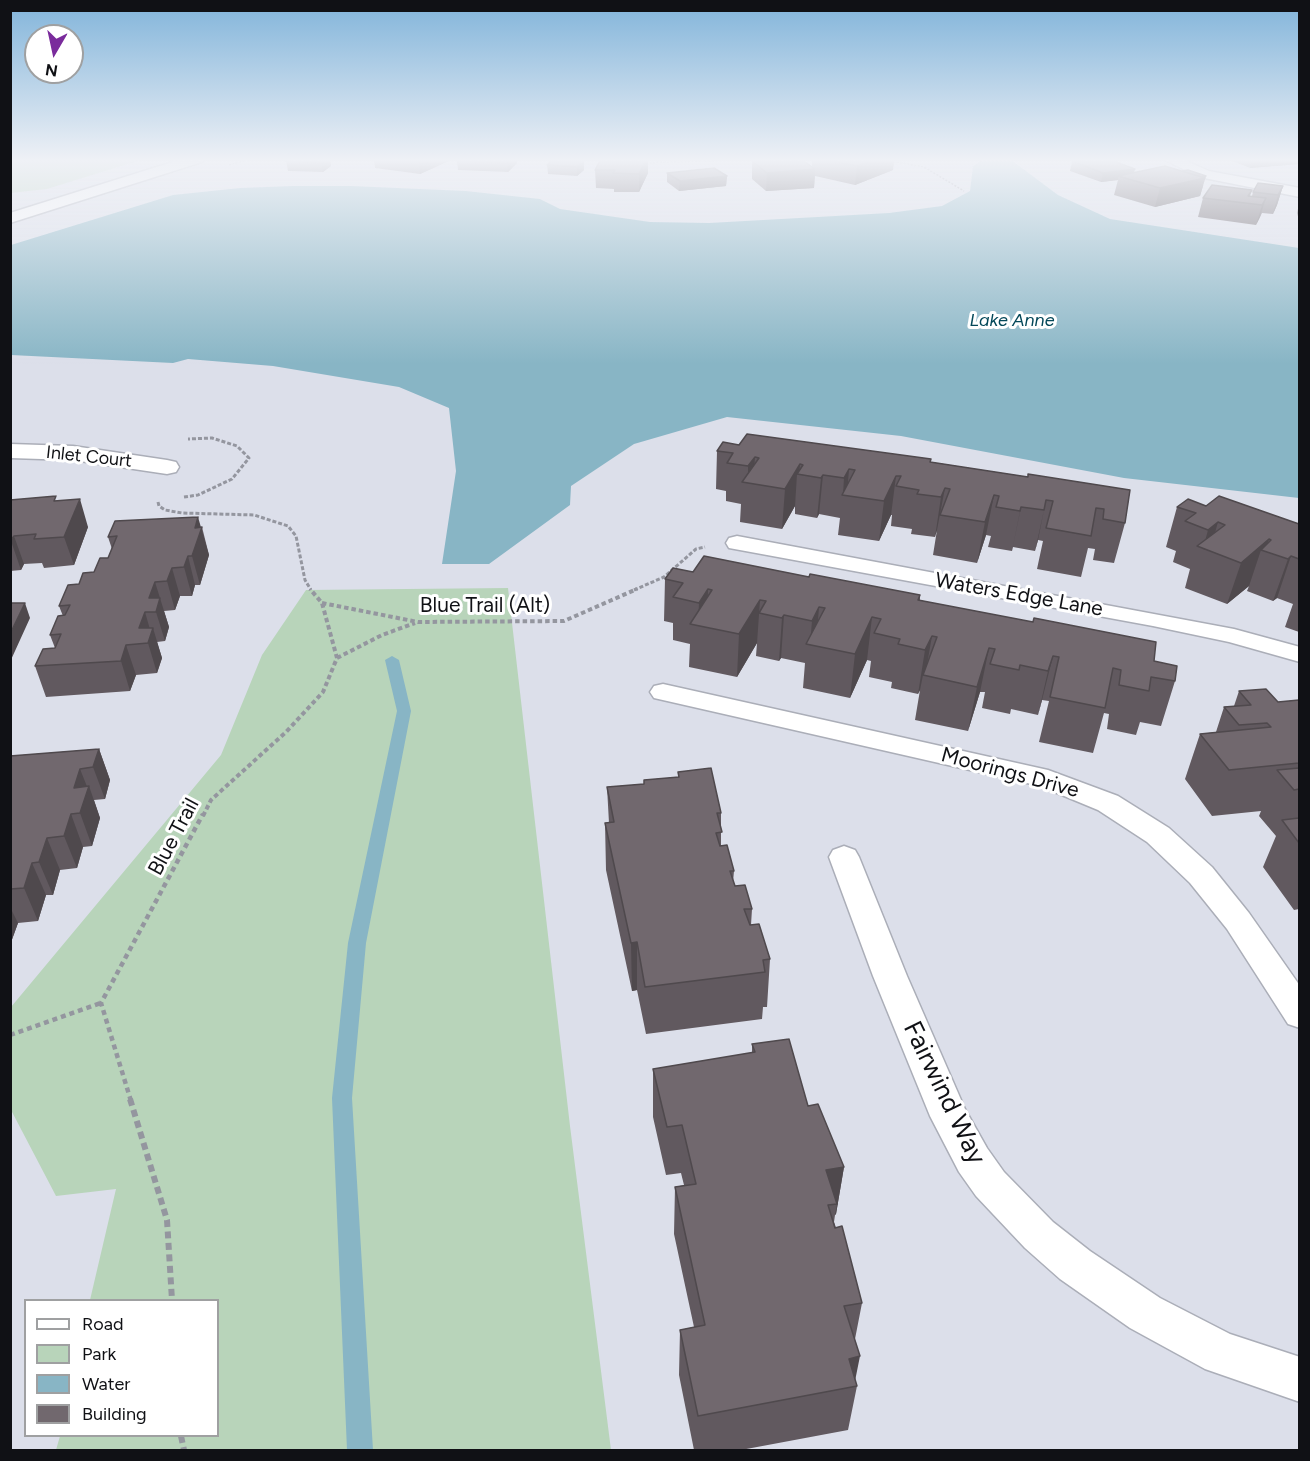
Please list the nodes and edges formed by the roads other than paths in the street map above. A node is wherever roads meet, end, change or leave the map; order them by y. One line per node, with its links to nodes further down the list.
1 (10, 451): 2 (street, Inlet Court)
2 (167, 466)
3 (737, 543): 4 (lane, Waters Edge Lane)
4 (1299, 655)
5 (663, 692): 7 (lane, Moorings Drive)
6 (844, 857): 8 (lane, Fairwind Way)
7 (1299, 1014)
8 (1299, 1380)

